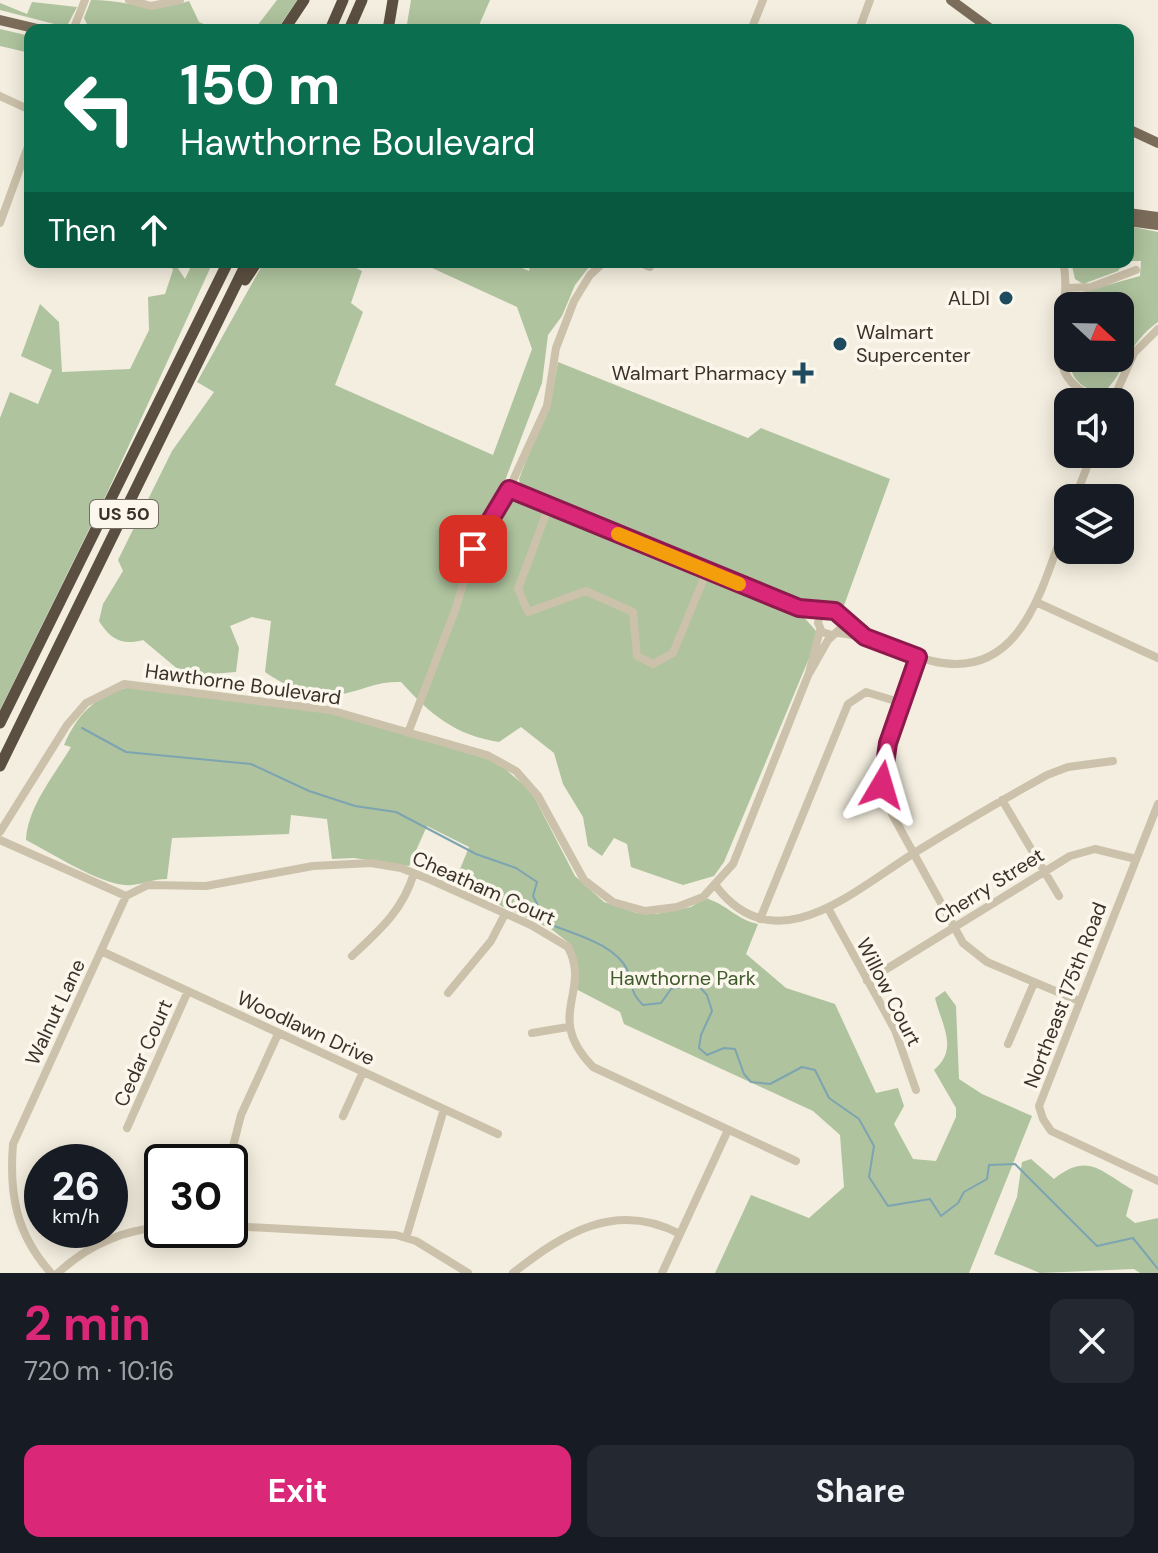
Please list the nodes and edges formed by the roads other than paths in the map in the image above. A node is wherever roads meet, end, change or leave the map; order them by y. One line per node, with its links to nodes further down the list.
1 (85, 0): 12 (street)
2 (129, 0): 3 (street)
3 (180, 0)
4 (304, 0): 13 (highway)
5 (343, 0): 14 (highway)
6 (362, 0): 15 (highway)
7 (393, 0): 16 (highway)
8 (763, 0): 17 (street)
9 (870, 0): 18 (street)
10 (951, 0): 19 (main road)
11 (0, 20): 20 (main road)
12 (75, 24)
13 (288, 24)
14 (333, 24)
15 (352, 24)
16 (389, 24)
17 (753, 24)
18 (861, 24)
19 (984, 24)
20 (24, 26)
21 (0, 96): 22 (street)
22 (24, 107)
23 (1134, 132): 24 (main road)
24 (1158, 143)
25 (24, 157): 29 (street)
26 (1134, 214): 27 (main road)
27 (1158, 217)
28 (1134, 222): 30 (main road)
29 (0, 223)
30 (1158, 225)
31 (218, 268): 39 (highway)
32 (225, 268): 39 (highway, US 50)
33 (244, 268): 40 (highway, US 50)
34 (253, 268): 40 (highway)
35 (598, 268): 44 (street)
36 (1064, 268): 38 (street)
37 (1136, 270): 38 (street)
38 (1066, 288): 42 (street)
39 (210, 301): 59 (highway, US 50)
40 (224, 310): 62 (highway, US 50)
41 (1158, 329): 43 (street)
42 (1081, 388)
43 (1118, 388)
44 (509, 489): 45 (street); 60 (street)
45 (549, 506): 47 (street); 47 (street)
46 (1054, 554): 48 (street)
47 (707, 571): 49 (street)
48 (1036, 602): 55 (street); 56 (street)
49 (799, 608): 50 (street); 52 (street)
50 (823, 613): 51 (street); 52 (street)
51 (843, 620): 53 (street); 54 (street)
52 (819, 628): 53 (street); 57 (street, Hawthorne Boulevard)
53 (835, 634): 54 (street); 57 (street, Hawthorne Boulevard)
54 (865, 637): 55 (street)
55 (918, 657): 58 (street)
56 (1158, 658)
57 (809, 673): 71 (street, Hawthorne Boulevard)
58 (902, 703): 67 (street); 76 (street)
59 (0, 723)
60 (408, 733): 65 (street, Hawthorne Boulevard); 71 (street, Hawthorne Boulevard)
61 (1113, 761): 63 (street)
62 (0, 766)
63 (1002, 800): 67 (street); 69 (street)
64 (1158, 804): 68 (street, Northeast 175th Road)
65 (0, 832)
66 (0, 840): 72 (street)
67 (915, 852): 74 (street); 77 (street)
68 (1136, 859): 69 (street, Cherry Street); 84 (street, Northeast 175th Road)
69 (1044, 871): 73 (street); 77 (street, Cherry Street)
70 (414, 873): 72 (street, Cheatham Court); 75 (street, Cheatham Court); 79 (street)
71 (716, 886): 76 (street)
72 (126, 896): 78 (street, Walnut Lane)
73 (1059, 896)
74 (829, 910): 76 (street); 80 (street, Willow Court)
75 (505, 914): 83 (street); 85 (street, Cheatham Court)
76 (760, 919)
77 (954, 927): 80 (street, Cherry Street); 81 (street)
78 (101, 951): 82 (street, Woodlawn Drive); 103 (street, Walnut Lane)
79 (352, 956)
80 (867, 981): 90 (street, Willow Court)
81 (1034, 983): 84 (street); 88 (street)
82 (188, 991): 87 (street, Woodlawn Drive); 93 (street, Cedar Court)
83 (448, 993)
84 (1079, 1001): 98 (street, Northeast 175th Road)
85 (568, 1027): 86 (street); 94 (street)
86 (532, 1033)
87 (278, 1034): 89 (street, Woodlawn Drive); 96 (street)
88 (1008, 1044)
89 (363, 1072): 91 (street, Woodlawn Drive); 92 (street)
90 (916, 1090)
91 (444, 1109): 95 (street, Woodlawn Drive); 102 (street)
92 (343, 1116)
93 (127, 1128)
94 (728, 1130): 97 (street); 101 (street)
95 (498, 1134)
96 (234, 1144)
97 (796, 1161)
98 (1158, 1181)
99 (248, 1227): 102 (street)
100 (144, 1229): 104 (street)
101 (680, 1234): 106 (street); 107 (street)
102 (406, 1238): 105 (street)
103 (51, 1273)
104 (58, 1273)
105 (468, 1273)
106 (513, 1273)
107 (662, 1273)

